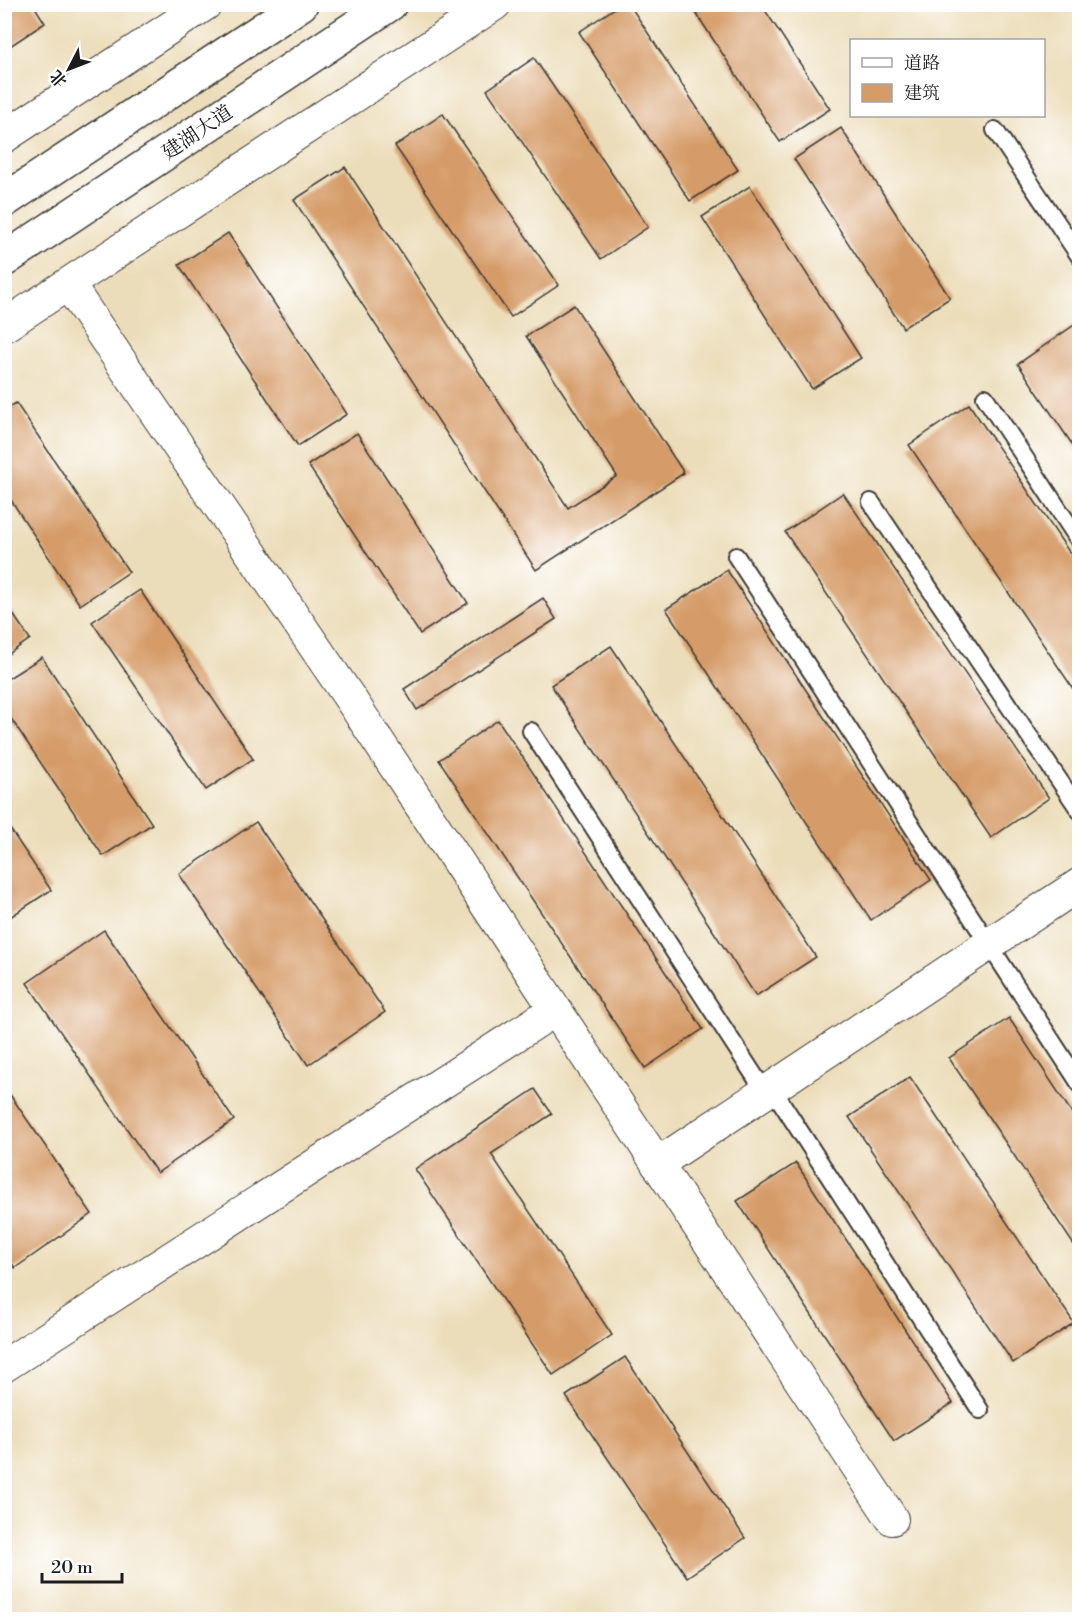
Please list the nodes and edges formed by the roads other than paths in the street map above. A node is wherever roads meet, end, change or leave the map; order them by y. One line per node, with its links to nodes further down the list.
1 (206, 4): 6 (street)
2 (301, 4): 7 (main road)
3 (390, 4): 9 (main road, 建湖大道)
4 (495, 4): 10 (street)
5 (995, 130): 8 (lane)
6 (4, 137)
7 (4, 201)
8 (1080, 257)
9 (4, 260)
10 (68, 284): 11 (street); 20 (street)
11 (4, 326)
12 (985, 397): 14 (lane)
13 (871, 502): 17 (lane)
14 (1080, 542)
15 (736, 556): 19 (lane)
16 (531, 731): 22 (lane)
17 (1080, 811)
18 (1080, 884): 19 (street)
19 (989, 944): 21 (lane); 22 (street)
20 (555, 1010): 23 (street); 24 (street)
21 (1080, 1084)
22 (769, 1090): 23 (street); 25 (lane)
23 (657, 1164): 26 (street)
24 (4, 1366)
25 (980, 1410)
26 (892, 1519)

